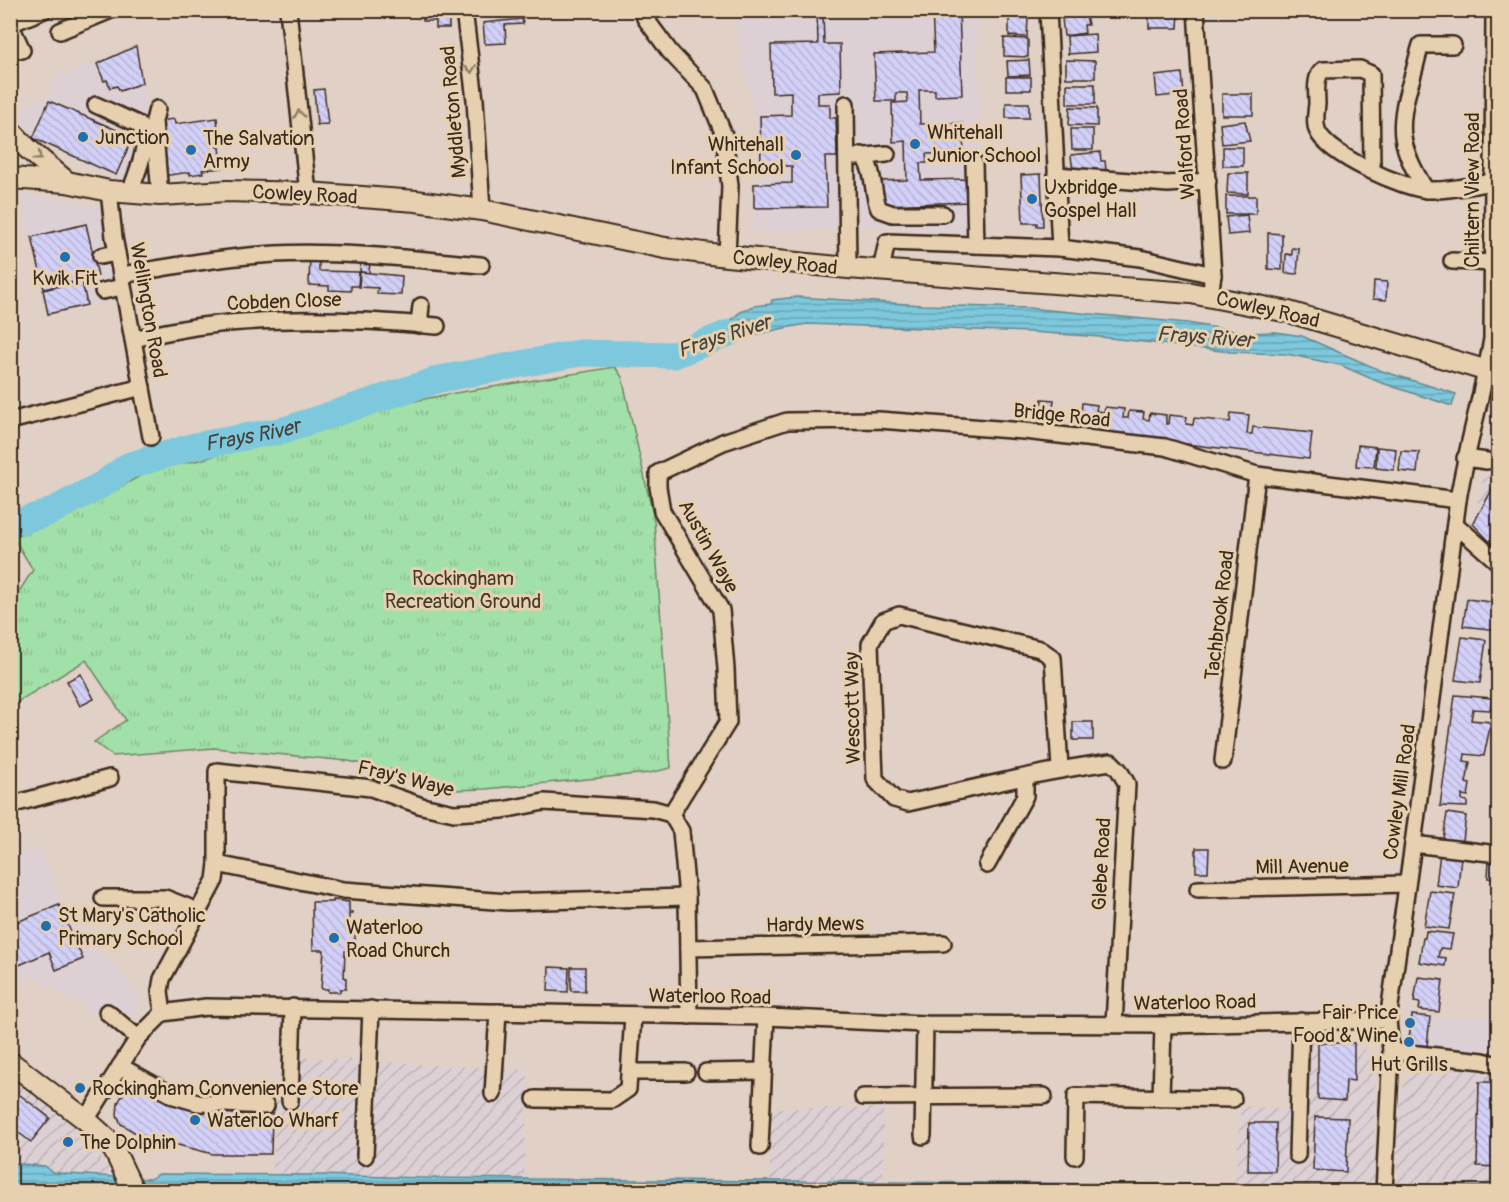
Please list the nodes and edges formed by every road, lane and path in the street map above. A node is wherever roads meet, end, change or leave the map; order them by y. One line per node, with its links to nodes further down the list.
1 (44, 10): 9 (street)
2 (111, 10): 10 (street)
3 (288, 10): 31 (street, one-way to 3)
4 (464, 10): 33 (street, Myddleton Road, one-way to 33)
5 (643, 10): 39 (street)
6 (1048, 10): 23 (street)
7 (1196, 10): 25 (street, Walford Road)
8 (1494, 10): 13 (street, Chiltern View Road)
9 (10, 24): 12 (street)
10 (60, 31)
11 (1453, 45): 28 (street)
12 (22, 50)
13 (1496, 57): 27 (street, Chiltern View Road)
14 (846, 104): 21 (street)
15 (96, 105): 30 (street)
16 (157, 109): 32 (street)
17 (10, 130): 26 (main road, Cowley Road, one-way to 26)
18 (886, 154): 19 (street)
19 (862, 155): 21 (street); 34 (street)
20 (974, 163): 35 (street)
21 (847, 168): 43 (street)
22 (1372, 170): 22 (street); 28 (street)
23 (1056, 175): 25 (street); 36 (street)
24 (10, 178): 26 (main road, Cowley Road)
25 (1208, 181): 45 (street, Walford Road)
26 (68, 182): 29 (main road, Cowley Road)
27 (1493, 182): 28 (street); 41 (street, Chiltern View Road)
28 (1426, 190)
29 (109, 191): 30 (main road, Cowley Road); 37 (street, Wellington Road)
30 (129, 193): 32 (main road, Cowley Road)
31 (308, 193): 32 (main road, Cowley Road); 33 (main road, Cowley Road)
32 (160, 195)
33 (482, 210): 39 (main road, Cowley Road)
34 (943, 214)
35 (976, 244): 36 (street); 44 (street)
36 (1060, 248): 45 (street)
37 (117, 253): 38 (street); 46 (street, Wellington Road)
38 (101, 256)
39 (727, 256): 43 (main road, Cowley Road)
40 (1452, 261): 41 (street)
41 (1493, 263): 53 (street, Chiltern View Road)
42 (480, 265): 46 (street)
43 (848, 268): 44 (main road, Cowley Road)
44 (881, 270): 48 (main road, Cowley Road)
45 (1213, 275): 48 (street, Walford Road)
46 (123, 281): 47 (street); 52 (street, Wellington Road)
47 (104, 291)
48 (1210, 295): 53 (main road, Cowley Road)
49 (421, 306): 50 (street)
50 (419, 325): 51 (street, Cobden Close); 52 (street, Cobden Close)
51 (437, 326)
52 (133, 339): 54 (street, Wellington Road)
53 (1492, 372): 57 (street, Cowley Mill Road)
54 (142, 387): 55 (street); 56 (street, Wellington Road)
55 (12, 416)
56 (151, 437)
57 (1465, 458): 58 (street); 61 (street, Cowley Mill Road)
58 (1487, 460)
59 (665, 468): 60 (street, Bridge Road); 69 (street, Austin Waye)
60 (1257, 475): 61 (street, Bridge Road); 64 (street, Tachbrook Road)
61 (1458, 500): 62 (street, Cowley Mill Road)
62 (1456, 525): 63 (street); 70 (street, Cowley Mill Road)
63 (1498, 562)
64 (1222, 761)
65 (1060, 768): 67 (street, Wescott Way); 67 (street, Wescott Way); 92 (street, Glebe Road)
66 (110, 778): 68 (street)
67 (1025, 778): 73 (street)
68 (10, 805)
69 (671, 814): 72 (street, Fray's Waye); 76 (street)
70 (1413, 844): 71 (street); 74 (street, Cowley Mill Road)
71 (1498, 854)
72 (217, 864): 76 (street); 78 (street, Fray's Waye)
73 (987, 865)
74 (1407, 884): 75 (street, Mill Avenue); 89 (street, Cowley Mill Road)
75 (1198, 889)
76 (687, 897): 80 (street)
77 (103, 898): 78 (street)
78 (198, 911): 85 (street, Fray's Waye)
79 (943, 943): 80 (street, Hardy Mews)
80 (688, 948): 87 (street)
81 (293, 1007): 82 (street, Waterloo Road); 85 (street, Waterloo Road); 110 (street)
82 (371, 1009): 84 (street, Waterloo Road); 116 (street)
83 (107, 1012): 94 (street)
84 (498, 1012): 86 (street, Waterloo Road); 103 (street)
85 (163, 1013): 94 (street)
86 (633, 1016): 87 (street, Waterloo Road); 100 (street)
87 (689, 1016): 88 (street, Waterloo Road)
88 (766, 1017): 91 (street, Waterloo Road); 99 (street)
89 (1388, 1020): 90 (street, Waterloo Road); 95 (street, Cowley Mill Road)
90 (1301, 1022): 93 (street, Waterloo Road); 115 (street)
91 (926, 1024): 92 (street, Waterloo Road); 106 (street)
92 (1114, 1024): 93 (street, Waterloo Road)
93 (1163, 1025): 107 (street)
94 (138, 1038): 98 (street)
95 (1391, 1051): 97 (street); 118 (street, Cowley Mill Road)
96 (10, 1062): 112 (main road)
97 (1498, 1065)
98 (120, 1066): 111 (street); 112 (street)
99 (764, 1071): 102 (street); 114 (street)
100 (629, 1072): 101 (street); 108 (street)
101 (686, 1072)
102 (706, 1072)
103 (493, 1094)
104 (1044, 1096): 106 (street)
105 (863, 1097): 106 (street)
106 (924, 1097): 113 (street)
107 (1161, 1098): 109 (street); 117 (street)
108 (535, 1099)
109 (1233, 1099)
110 (290, 1101)
111 (266, 1106)
112 (86, 1120): 119 (main road)
113 (923, 1136)
114 (760, 1147)
115 (1298, 1155)
116 (365, 1156)
117 (1075, 1156)
118 (1384, 1189)
119 (134, 1191)

